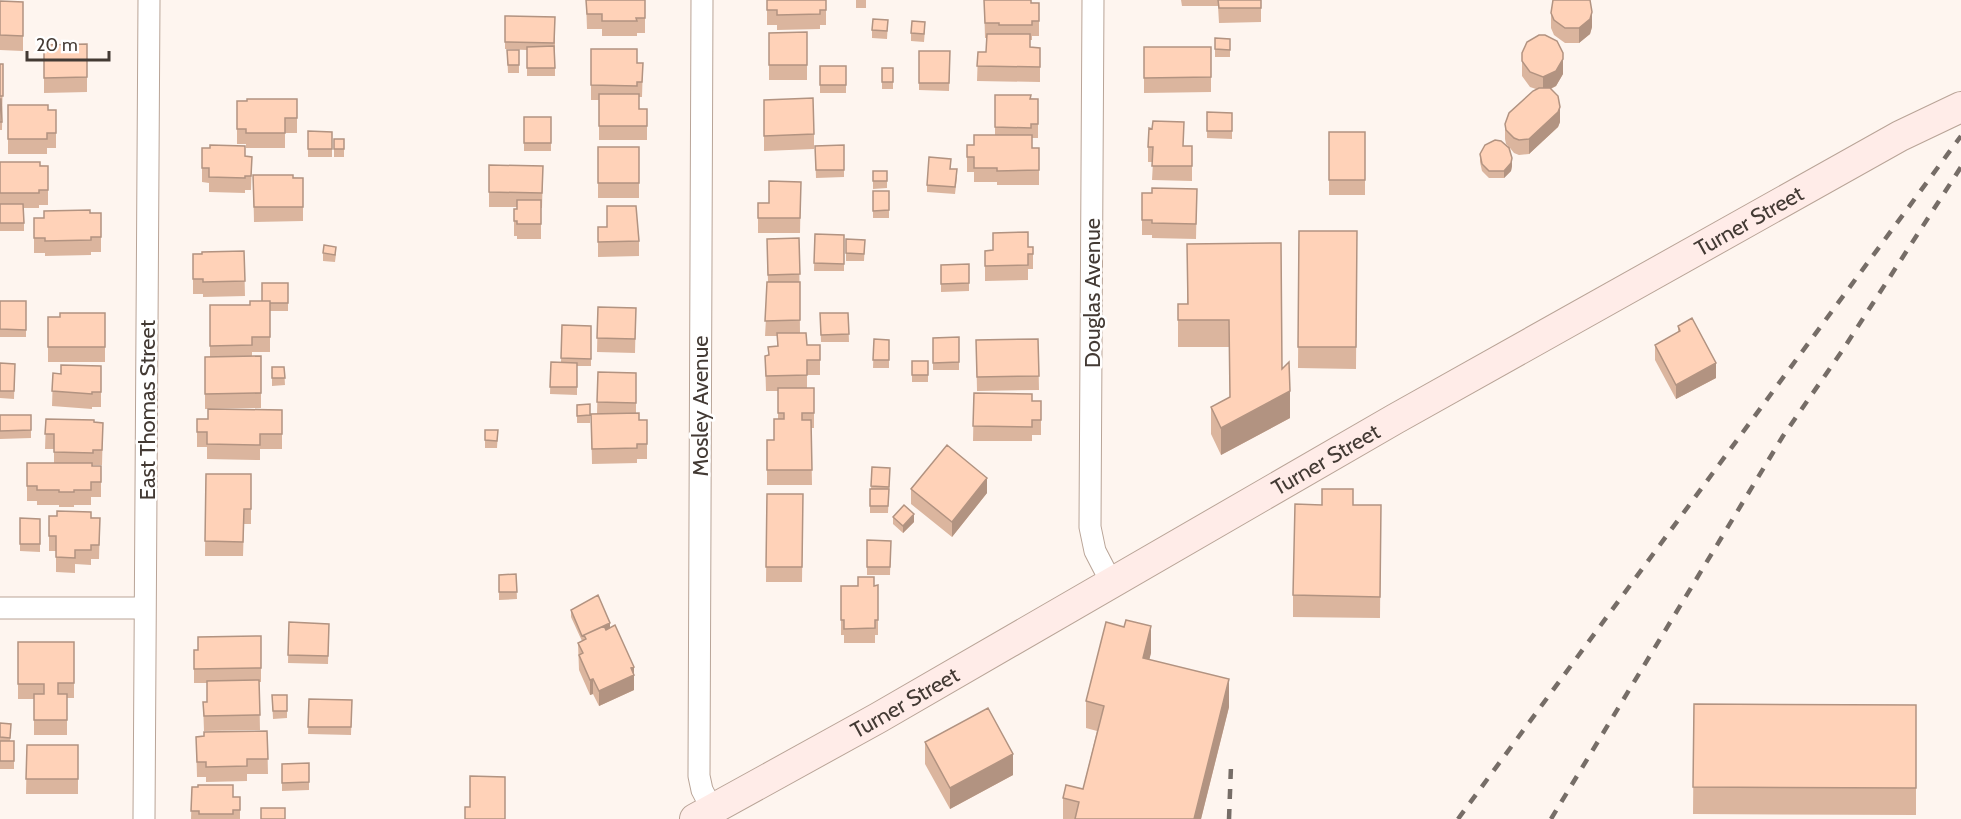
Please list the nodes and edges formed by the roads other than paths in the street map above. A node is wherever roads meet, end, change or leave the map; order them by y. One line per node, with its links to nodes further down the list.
1 (149, 0): 7 (street, East Thomas Street)
2 (702, 0): 8 (street, Mosley Avenue)
3 (1093, 0): 5 (street, Douglas Avenue)
4 (1961, 107): 5 (street, Turner Street)
5 (1111, 582): 8 (street, Turner Street)
6 (0, 608): 7 (street)
7 (145, 608): 9 (street, East Thomas Street)
8 (703, 814)
9 (144, 819)

